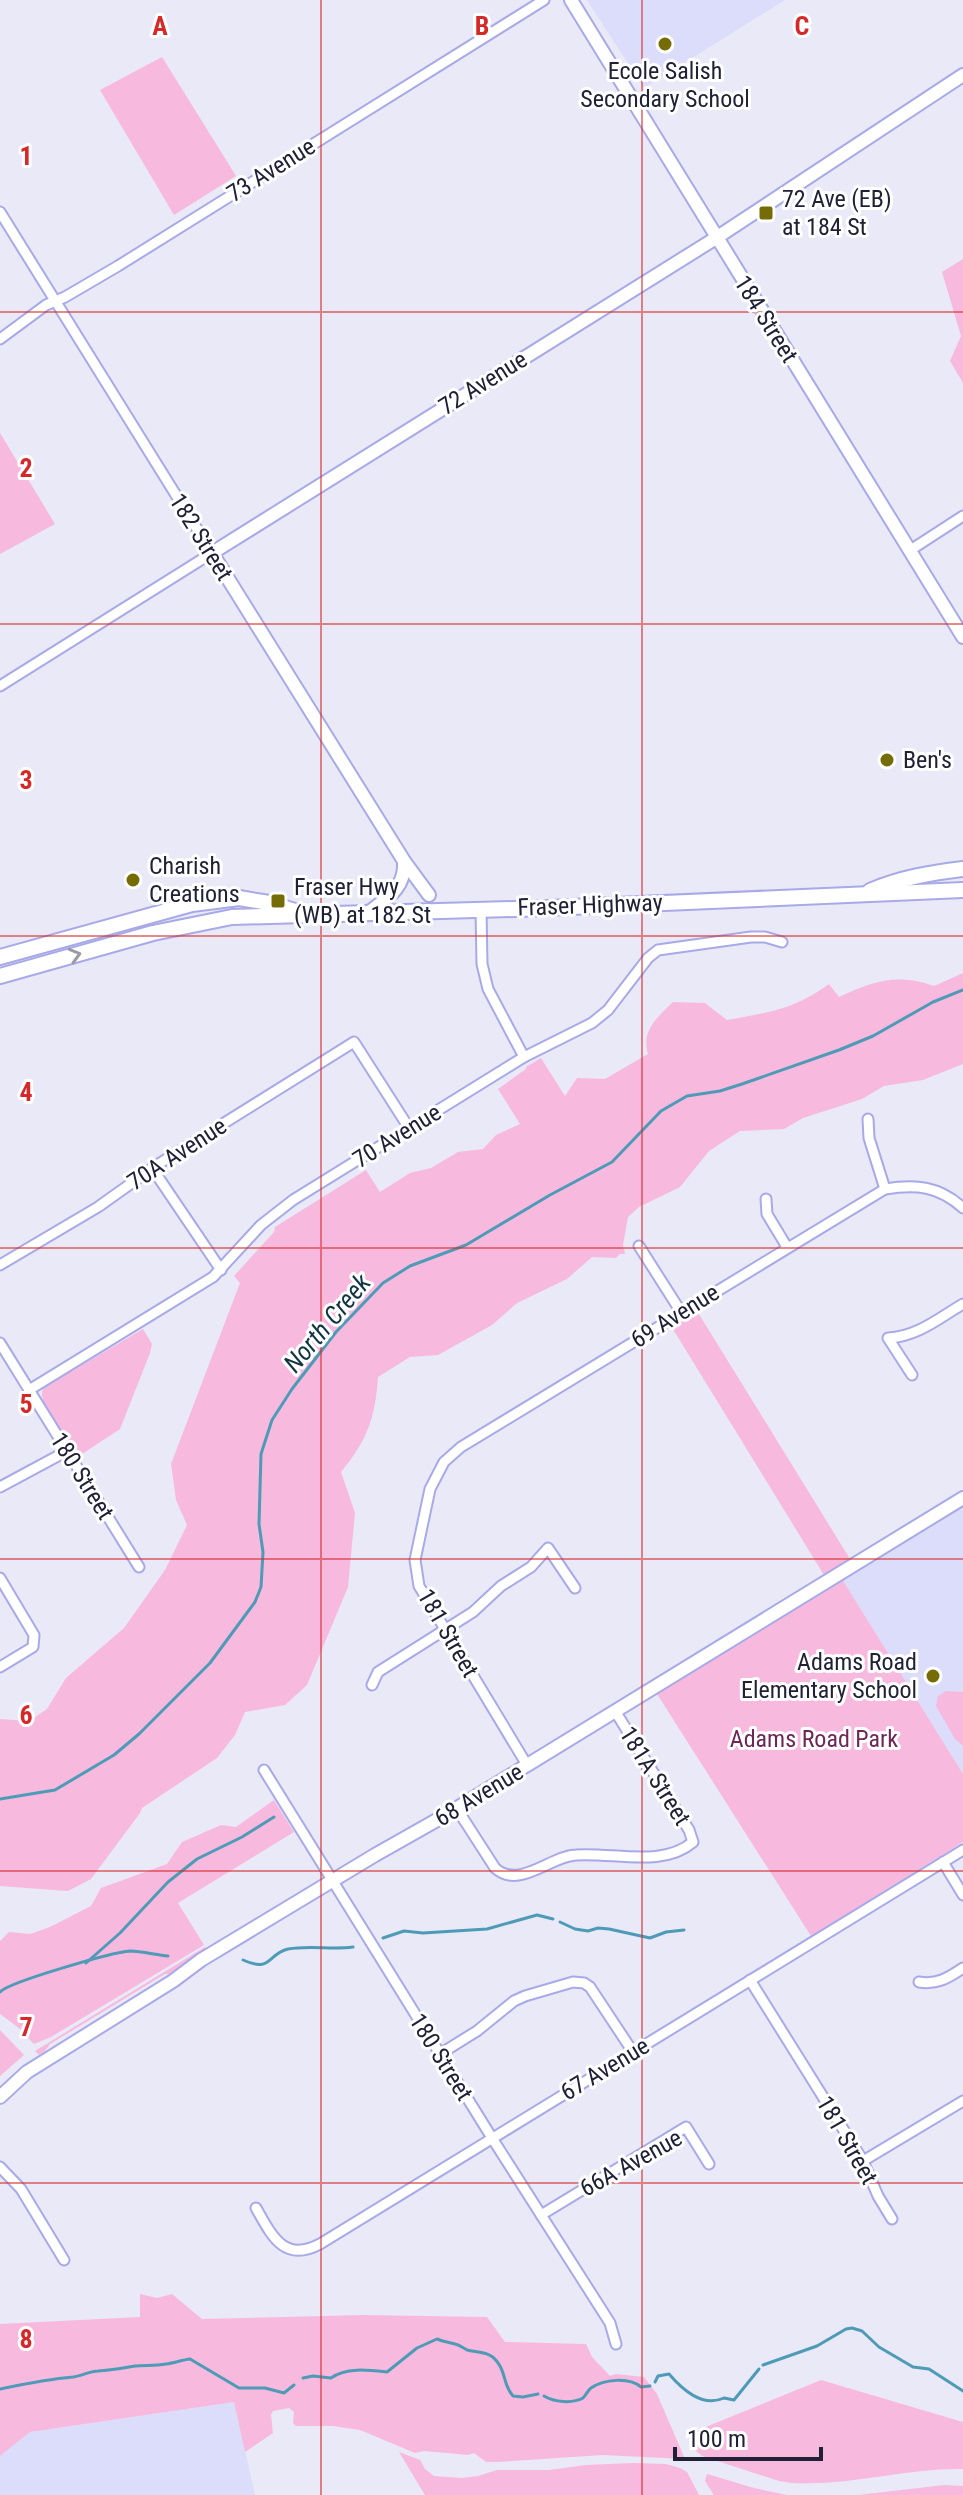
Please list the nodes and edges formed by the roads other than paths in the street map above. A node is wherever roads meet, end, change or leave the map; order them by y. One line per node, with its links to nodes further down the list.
1 (544, 0): 6 (street, 73 Avenue)
2 (571, 0): 5 (street, 184 Street)
3 (963, 75): 5 (street, 72 Avenue)
4 (0, 212): 6 (street, 182 Street)
5 (716, 238): 9 (street, 184 Street); 10 (street, 72 Avenue)
6 (55, 301): 7 (street, 73 Avenue); 10 (street, 182 Street)
7 (0, 339)
8 (963, 516): 9 (street)
9 (909, 551): 11 (street, 184 Street)
10 (212, 553): 12 (street, 72 Avenue); 13 (street, 182 Street)
11 (963, 637)
12 (0, 686)
13 (404, 861): 17 (street, 182 Street); 19 (street)
14 (963, 869): 16 (main road, Fraser Highway)
15 (963, 890): 16 (main road, Fraser Highway)
16 (866, 893): 18 (main road, Fraser Highway)
17 (429, 895)
18 (481, 909): 19 (main road, Fraser Highway); 24 (street)
19 (369, 912): 20 (main road, Fraser Highway)
20 (315, 914): 22 (main road, Fraser Highway); 23 (main road, Fraser Highway, one-way to 20)
21 (782, 942): 24 (street, 70 Avenue)
22 (0, 957)
23 (0, 976)
24 (524, 1057): 26 (street, 70 Avenue)
25 (868, 1119): 28 (street)
26 (409, 1128): 27 (street, 70A Avenue); 34 (street, 70 Avenue)
27 (152, 1168): 33 (street, 70A Avenue); 34 (street)
28 (885, 1189): 30 (street, 69 Avenue); 32 (street, 69 Avenue)
29 (766, 1199): 32 (street)
30 (963, 1208)
31 (639, 1246): 36 (street)
32 (787, 1247): 36 (street, 69 Avenue)
33 (0, 1265)
34 (221, 1270): 39 (street, 70 Avenue)
35 (963, 1304): 38 (street)
36 (681, 1312): 42 (street, 69 Avenue)
37 (0, 1343): 39 (street, 180 Street)
38 (912, 1375)
39 (29, 1390): 40 (street, 180 Street)
40 (67, 1451): 41 (street); 44 (street, 180 Street)
41 (0, 1487)
42 (430, 1489): 47 (street, 181 Street)
43 (963, 1498): 50 (street, 68 Avenue)
44 (139, 1567)
45 (0, 1578): 48 (street)
46 (575, 1588): 47 (street)
47 (444, 1631): 49 (street); 51 (street, 181 Street)
48 (0, 1667)
49 (372, 1685)
50 (615, 1711): 51 (street, 68 Avenue); 53 (street, 181A Street)
51 (527, 1765): 53 (street, 68 Avenue)
52 (264, 1770): 56 (street, 180 Street)
53 (457, 1809): 56 (street, 68 Avenue)
54 (963, 1850): 55 (street, 67 Avenue)
55 (943, 1862): 57 (street); 59 (street, 67 Avenue)
56 (333, 1880): 62 (street, 180 Street); 63 (street, 68 Avenue)
57 (963, 1895)
58 (963, 1968): 60 (street)
59 (750, 1980): 61 (street, 67 Avenue); 66 (street, 181 Street)
60 (919, 1982)
61 (633, 2052): 62 (street); 65 (street, 67 Avenue)
62 (440, 2054): 65 (street, 180 Street)
63 (0, 2097)
64 (963, 2101): 66 (street)
65 (492, 2138): 69 (street, 67 Avenue); 70 (street, 180 Street)
66 (863, 2161): 71 (street, 181 Street)
67 (709, 2164): 70 (street, 66A Avenue)
68 (0, 2167): 72 (street)
69 (256, 2208)
70 (541, 2215): 73 (street, 180 Street)
71 (892, 2219)
72 (64, 2260)
73 (616, 2344)

